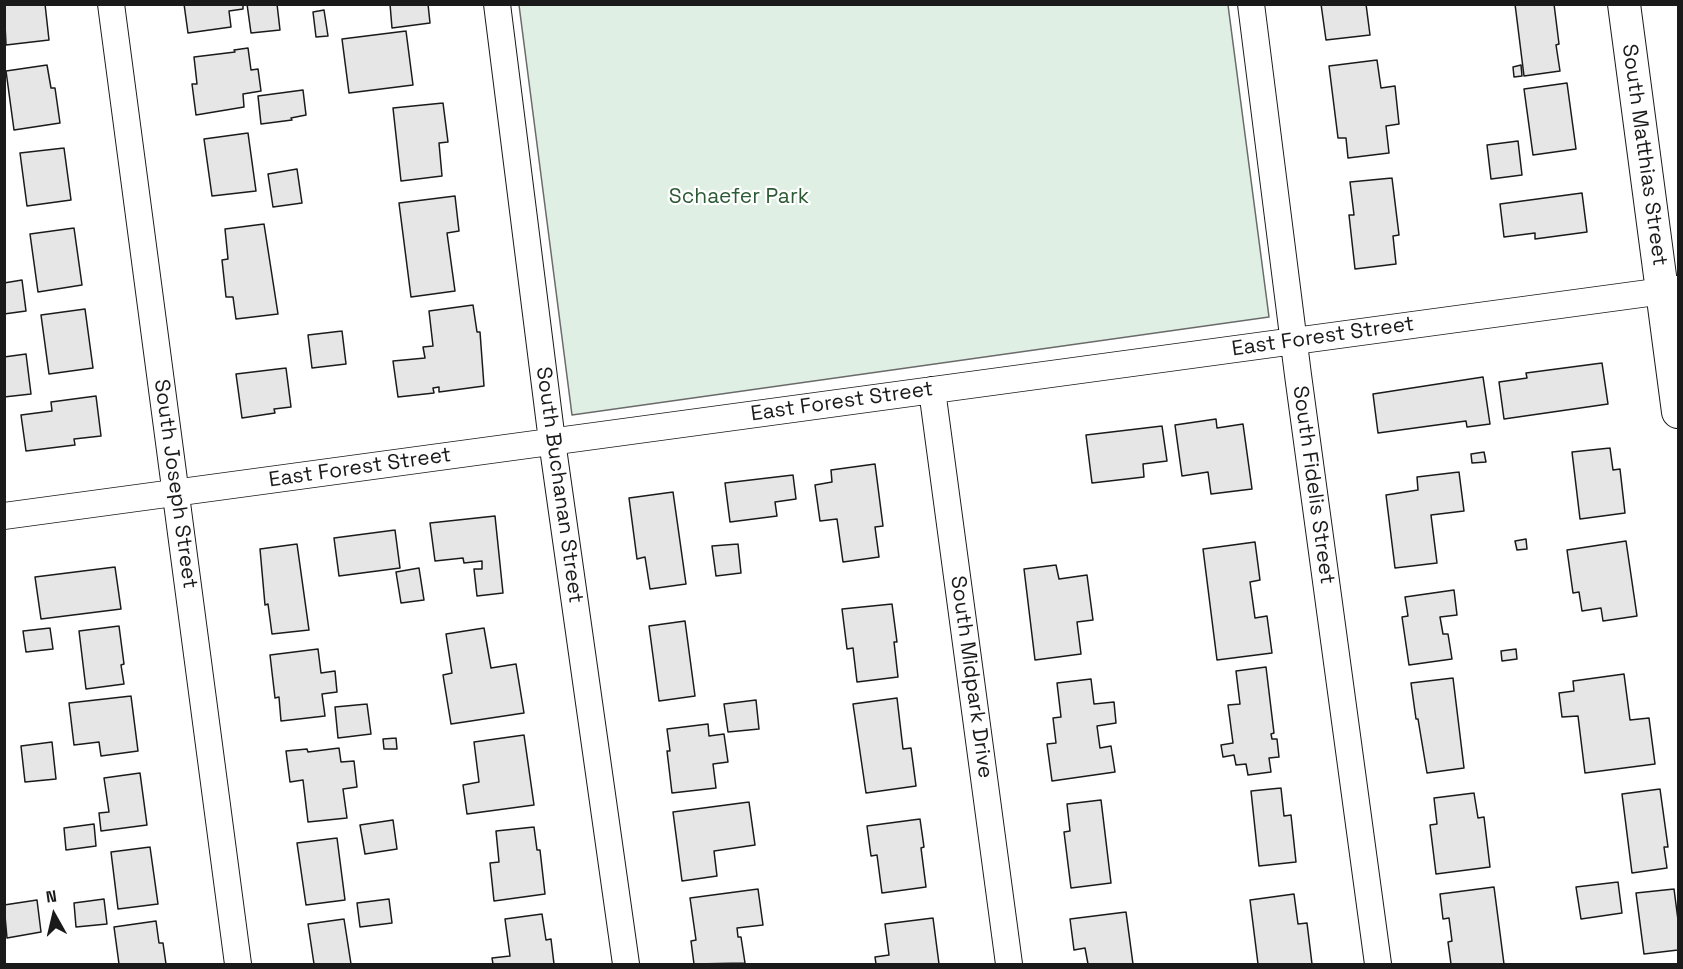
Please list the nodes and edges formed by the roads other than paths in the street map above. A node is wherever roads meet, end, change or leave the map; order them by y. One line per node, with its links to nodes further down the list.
1 (111, 4): 10 (street, South Joseph Street)
2 (497, 4): 9 (street, South Buchanan Street)
3 (1251, 4): 6 (street, South Fidelis Street)
4 (1624, 4): 5 (street, South Matthias Street)
5 (1670, 290): 6 (street, East Forest Street); 8 (street, South Matthias Street)
6 (1293, 341): 7 (street, East Forest Street); 15 (street, South Fidelis Street)
7 (932, 390): 9 (street, East Forest Street); 14 (street, South Midpark Drive)
8 (1678, 412)
9 (552, 441): 10 (street, East Forest Street); 13 (street, South Buchanan Street)
10 (177, 493): 11 (street, East Forest Street); 12 (street, South Joseph Street)
11 (4, 516)
12 (238, 964)
13 (626, 964)
14 (1009, 964)
15 (1378, 964)

